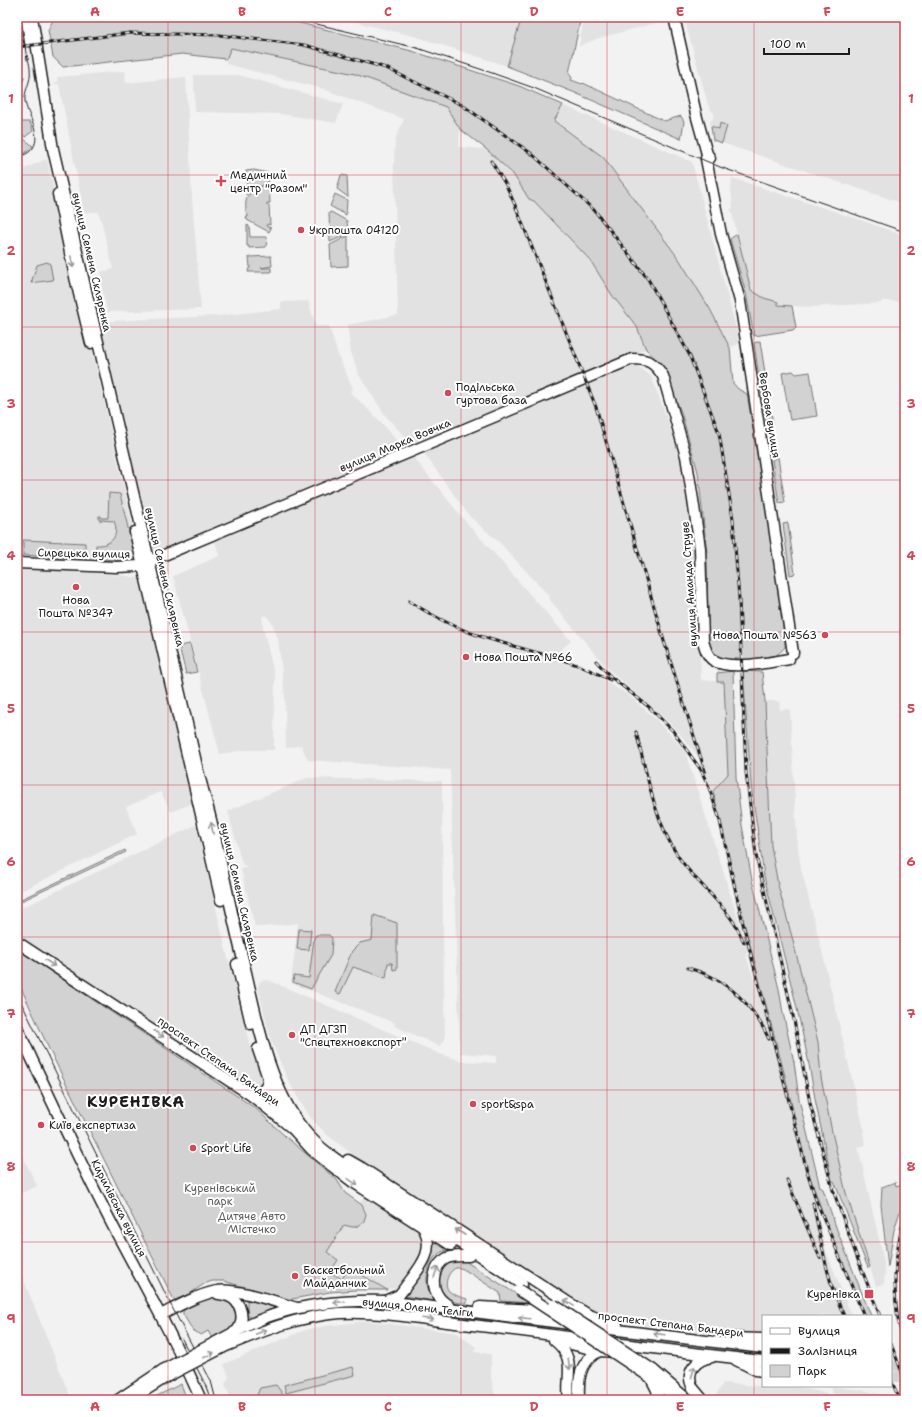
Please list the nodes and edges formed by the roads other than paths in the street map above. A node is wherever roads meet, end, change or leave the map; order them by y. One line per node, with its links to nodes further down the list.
1 (674, 17): 6 (main road, Вербова вулиця)
2 (29, 19): 4 (main road, вулиця Семена Скляренка)
3 (651, 362): 4 (main road, вулиця Марка Вовчка); 6 (main road, вулиця Аманда Струве)
4 (146, 562): 5 (main road, Сирецька вулиця); 9 (main road, вулиця Семена Скляренка); 12 (main road, вулиця Семена Скляренка, one-way to 4)
5 (17, 563)
6 (791, 656)
7 (17, 942): 10 (main road, проспект Степана Бандери, one-way to 10)
8 (17, 1027): 21 (main road, Кирилівська вулиця)
9 (268, 1080): 10 (main road); 11 (main road, вулиця Семена Скляренка)
10 (251, 1095): 11 (main road, проспект Степана Бандери)
11 (292, 1128): 13 (main road, проспект Степана Бандери, one-way to 13)
12 (315, 1142): 15 (main road); 23 (main road, one-way to 12)
13 (423, 1227): 14 (main road, проспект Степана Бандери); 17 (main road)
14 (469, 1256): 15 (main road, проспект Степана Бандери); 18 (main road, one-way to 14)
15 (521, 1287): 38 (main road, bridge)
16 (204, 1294): 20 (main road); 21 (main road); 25 (main road)
17 (385, 1301): 19 (main road, вулиця Олени Теліги); 20 (main road, вулиця Олени Теліги, one-way to 20)
18 (448, 1305): 19 (main road); 23 (main road)
19 (420, 1306): 22 (main road, вулиця Олени Теліги, one-way to 19)
20 (297, 1308): 25 (main road, вулиця Олени Теліги)
21 (161, 1315): 41 (main road, Кирилівська вулиця)
22 (576, 1324): 26 (main road, проспект Степана Бандери)
23 (617, 1325): 26 (main road)
24 (502, 1328): 27 (main road); 30 (main road, вулиця Олени Теліги, one-way to 24); 31 (main road, вулиця Олени Теліги)
25 (236, 1332): 30 (main road, вулиця Олени Теліги)
26 (643, 1332): 29 (main road, проспект Степана Бандери, one-way to 26)
27 (553, 1339): 31 (main road); 42 (main road, one-way to 42)
28 (762, 1339): 29 (main road)
29 (704, 1340): 32 (main road, проспект Степана Бандери)
30 (222, 1343): 37 (main road, вулиця Олени Теліги, bridge)
31 (601, 1346): 33 (main road); 43 (main road)
32 (762, 1348)
33 (718, 1356): 34 (main road); 47 (main road, one-way to 33)
34 (731, 1358): 35 (main road); 36 (main road)
35 (762, 1361)
36 (762, 1371)
37 (166, 1373): 39 (main road, вулиця Олени Теліги); 40 (main road, вулиця Олени Теліги)
38 (651, 1373): 44 (main road); 45 (main road); 46 (main road)
39 (118, 1400)
40 (130, 1400)
41 (201, 1400)
42 (568, 1400)
43 (578, 1400)
44 (659, 1400)
45 (678, 1400)
46 (688, 1400)
47 (704, 1400)

